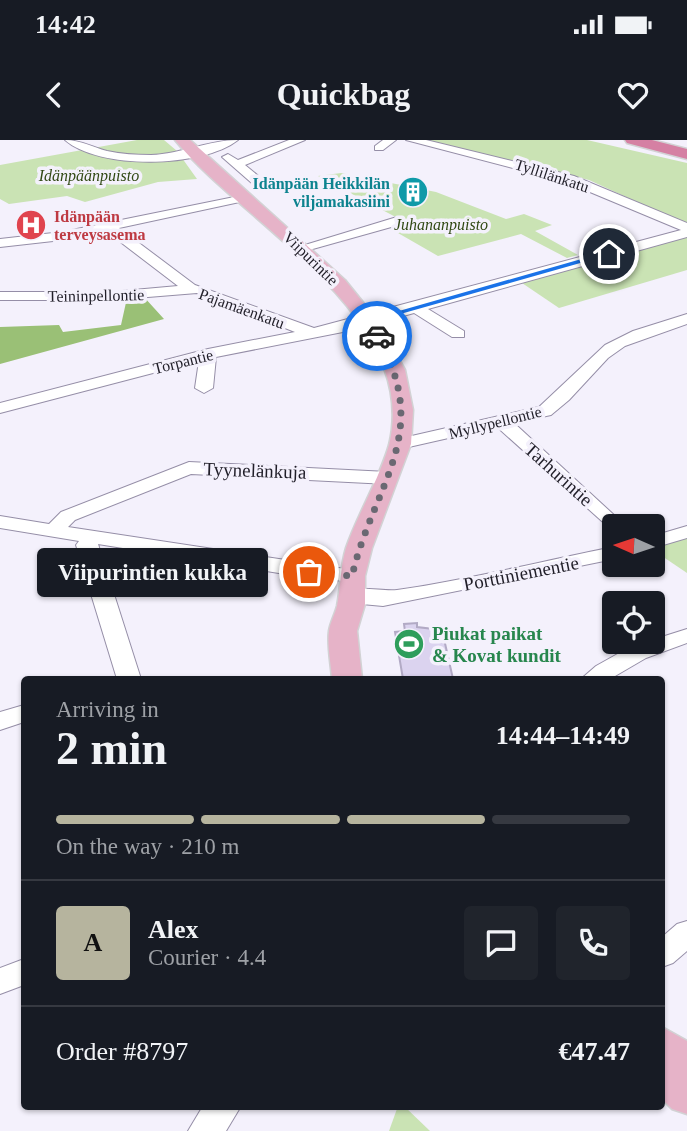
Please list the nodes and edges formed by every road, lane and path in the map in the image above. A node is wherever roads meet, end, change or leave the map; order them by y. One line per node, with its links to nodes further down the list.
1 (71, 140): 7 (street)
2 (232, 140): 8 (street)
3 (299, 140): 11 (street)
4 (390, 140): 9 (street)
5 (412, 140): 16 (street, Tyllilänkatu)
6 (633, 140): 10 (highway)
7 (189, 146): 8 (street); 13 (main road, Viipurintie)
8 (213, 148): 11 (street)
9 (379, 148)
10 (687, 155)
11 (237, 164): 12 (street)
12 (258, 182)
13 (245, 197): 15 (street); 18 (main road, Viipurintie)
14 (397, 220): 18 (street)
15 (108, 226): 17 (street); 19 (street, Pajamäenkatu)
16 (687, 230): 21 (street, Torpantie)
17 (0, 243)
18 (302, 248): 23 (main road, Viipurintie)
19 (192, 289): 20 (street, Teininpellontie); 24 (street, Pajamäenkatu)
20 (0, 296)
21 (416, 308): 23 (street, Torpantie); 25 (street)
22 (687, 319): 29 (street, Myllypellontie)
23 (368, 321): 24 (street, Torpantie); 30 (main road, Viipurintie)
24 (312, 333): 26 (street, Torpantie)
25 (458, 334)
26 (208, 354): 27 (street); 28 (street, Torpantie)
27 (204, 388)
28 (0, 408)
29 (502, 422): 30 (street, Myllypellontie); 32 (street, Tarhurintie)
30 (400, 444): 31 (main road, Viipurintie)
31 (388, 478): 34 (street, Tyynelänkuja); 39 (main road, Viipurintie)
32 (603, 514)
33 (0, 522): 34 (street, Porttiniementie)
34 (53, 531): 36 (street, Porttiniementie)
35 (687, 532): 37 (street)
36 (93, 537): 39 (street, Porttiniementie); 41 (street)
37 (665, 538)
38 (602, 556): 39 (street, Porttiniementie)
39 (351, 592): 42 (main road, Viipurintie); 43 (main road, Viipurintie)
40 (687, 636): 44 (street)
41 (128, 676)
42 (347, 676)
43 (366, 676)
44 (597, 676)
45 (21, 715): 46 (street)
46 (0, 721)
47 (687, 933): 48 (street)
48 (665, 951)
49 (21, 973): 50 (street)
50 (0, 982)
51 (665, 1048): 52 (main road)
52 (687, 1066)
53 (665, 1077): 54 (main road)
54 (687, 1095)
55 (221, 1110): 56 (street)
56 (205, 1131)

